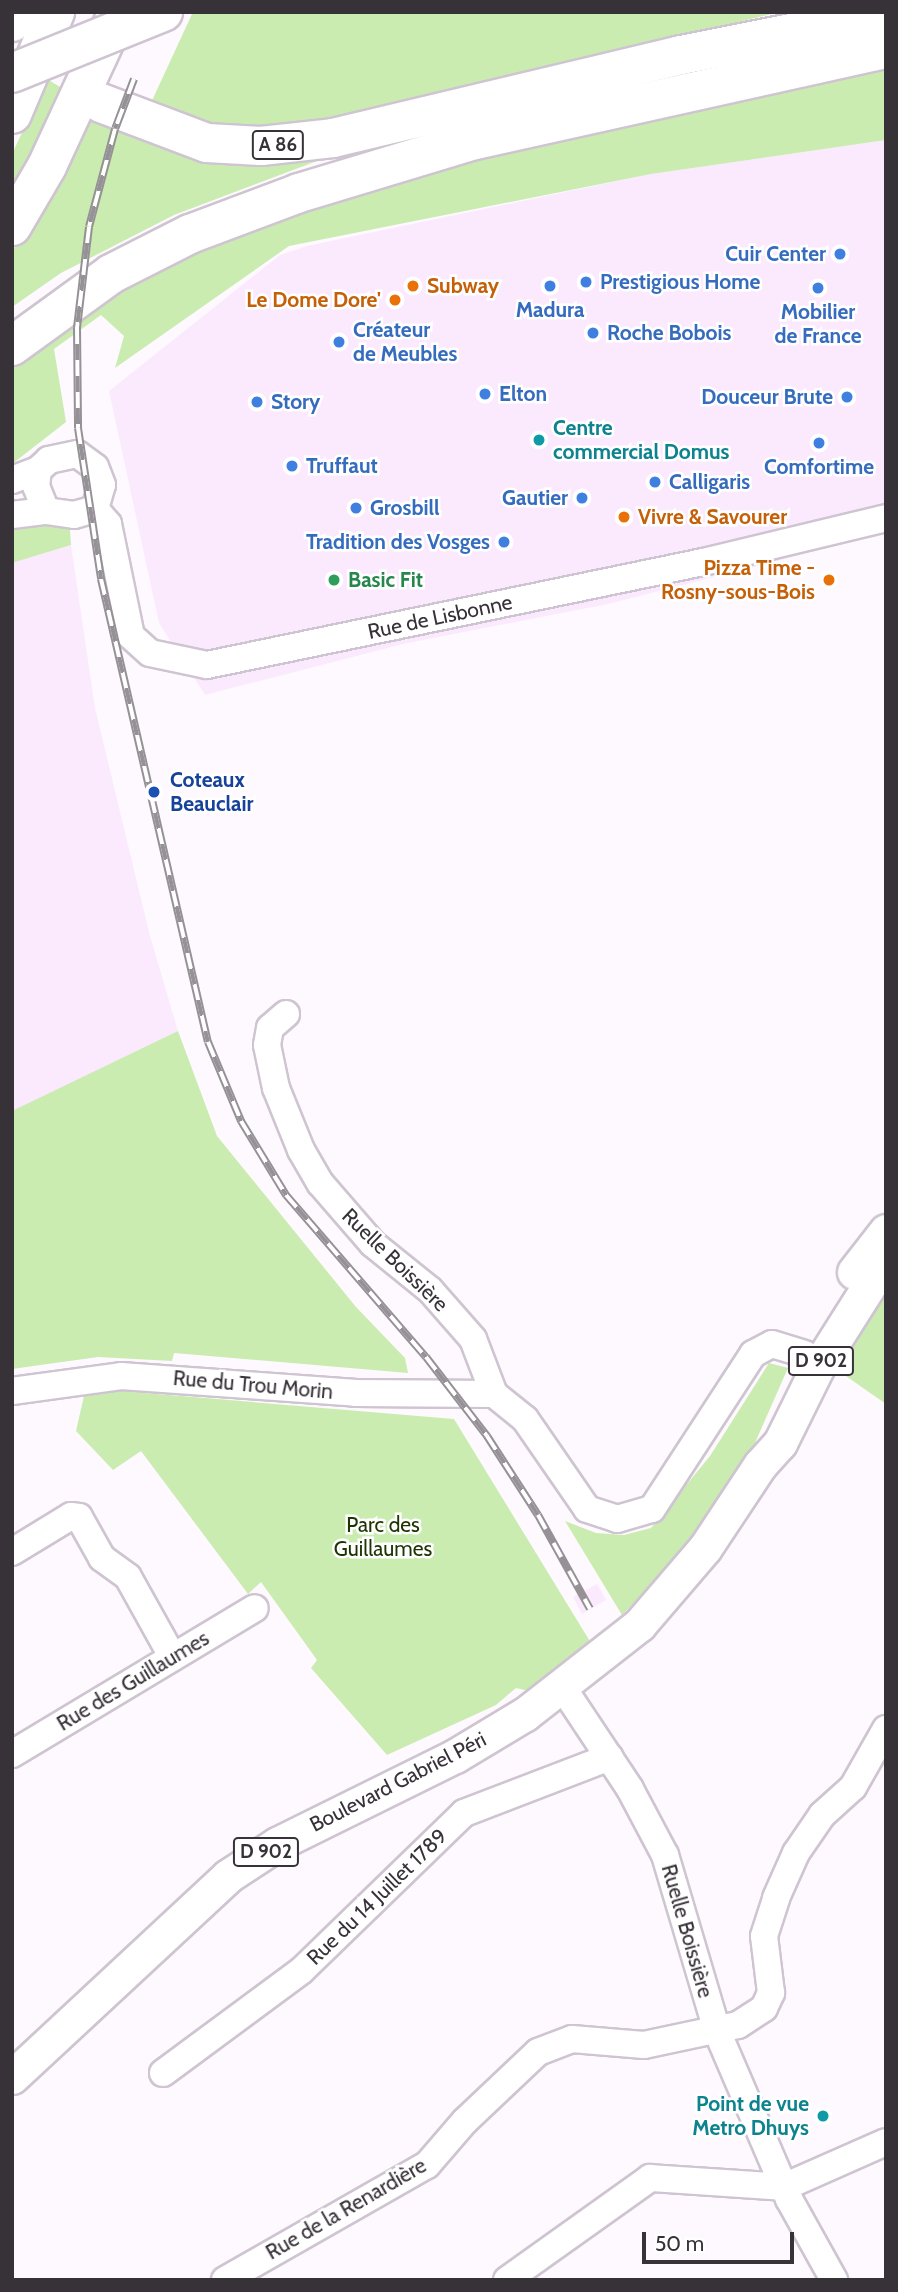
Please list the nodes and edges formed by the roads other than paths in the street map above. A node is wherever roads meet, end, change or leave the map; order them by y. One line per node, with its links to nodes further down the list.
1 (16, 12): 7 (highway)
2 (55, 12): 12 (highway)
3 (118, 12): 13 (highway)
4 (163, 12): 10 (highway, bridge)
5 (811, 12): 9 (highway)
6 (886, 14): 9 (highway, A 86)
7 (12, 22)
8 (886, 48): 14 (highway)
9 (681, 55): 11 (highway, A 86)
10 (12, 73)
11 (101, 103)
12 (12, 114)
13 (12, 226)
14 (12, 346)
15 (38, 470): 16 (street); 17 (street); 18 (street)
16 (12, 480)
17 (94, 509): 18 (street); 20 (street, Rue de Lisbonne)
18 (46, 511): 19 (street)
19 (12, 515)
20 (886, 519)
21 (286, 1014): 26 (street, Ruelle Boissière)
22 (886, 1231): 24 (main road, Boulevard Gabriel Péri / D 902)
23 (886, 1259): 27 (main road, Boulevard Gabriel Péri / D 902)
24 (805, 1354): 26 (street); 27 (main road, Boulevard Gabriel Péri / D 902)
25 (12, 1391): 26 (street, Rue du Trou Morin)
26 (494, 1394)
27 (760, 1465): 31 (main road, Boulevard Gabriel Péri / D 902)
28 (12, 1552): 30 (street)
29 (255, 1608): 30 (street, Rue des Guillaumes)
30 (172, 1656): 33 (street, Rue des Guillaumes)
31 (563, 1688): 34 (street, Ruelle Boissière); 37 (main road, Boulevard Gabriel Péri / D 902)
32 (886, 1729): 35 (street, Rue de la Renardière)
33 (12, 1754)
34 (610, 1757): 35 (street, Ruelle Boissière); 36 (street, Rue du 14 Juillet 1789)
35 (717, 2031): 39 (street, Ruelle Boissière); 40 (street, Rue de la Renardière)
36 (163, 2073)
37 (12, 2077)
38 (886, 2142): 39 (street)
39 (784, 2187): 41 (street); 42 (street, Ruelle Boissière)
40 (225, 2280)
41 (507, 2280)
42 (834, 2280)

